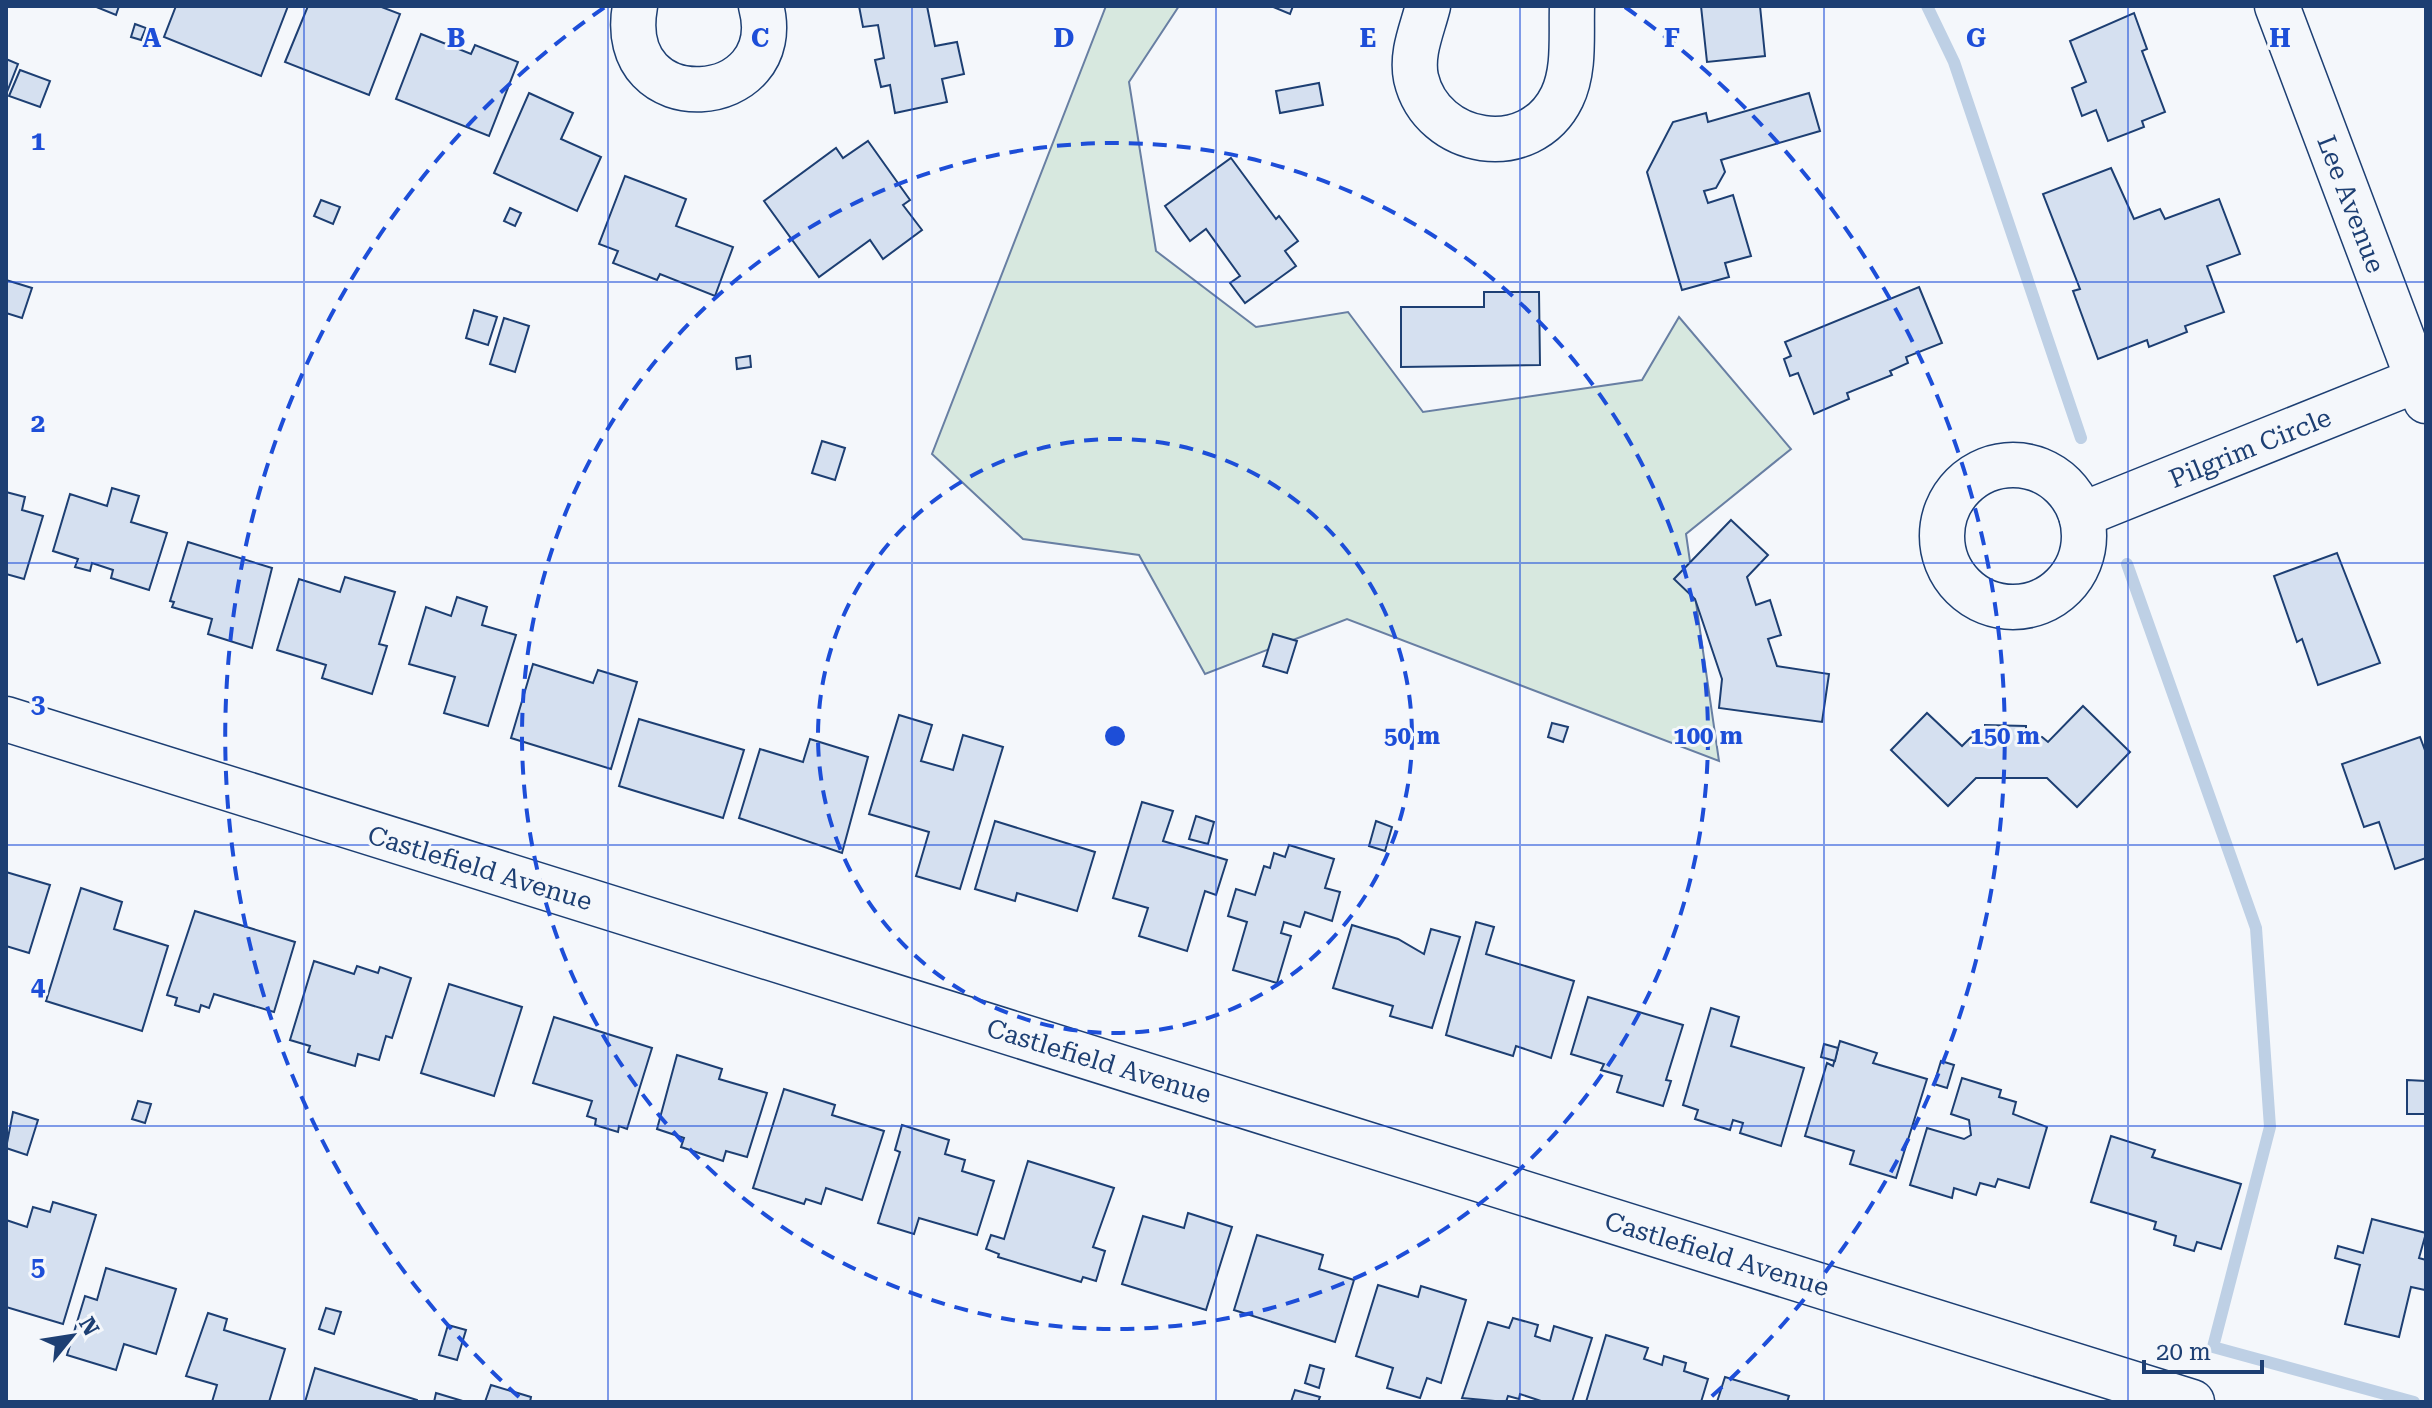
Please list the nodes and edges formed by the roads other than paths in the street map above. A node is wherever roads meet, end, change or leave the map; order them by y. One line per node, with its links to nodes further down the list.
1 (635, 6): 2 (street)
2 (761, 6)
3 (1428, 6): 4 (street)
4 (1572, 6)
5 (2277, 6): 6 (street, Lee Avenue)
6 (2422, 391): 7 (street, Pilgrim Circle)
7 (2081, 515)
8 (6, 719): 9 (street, Castlefield Avenue)
9 (2192, 1402)

